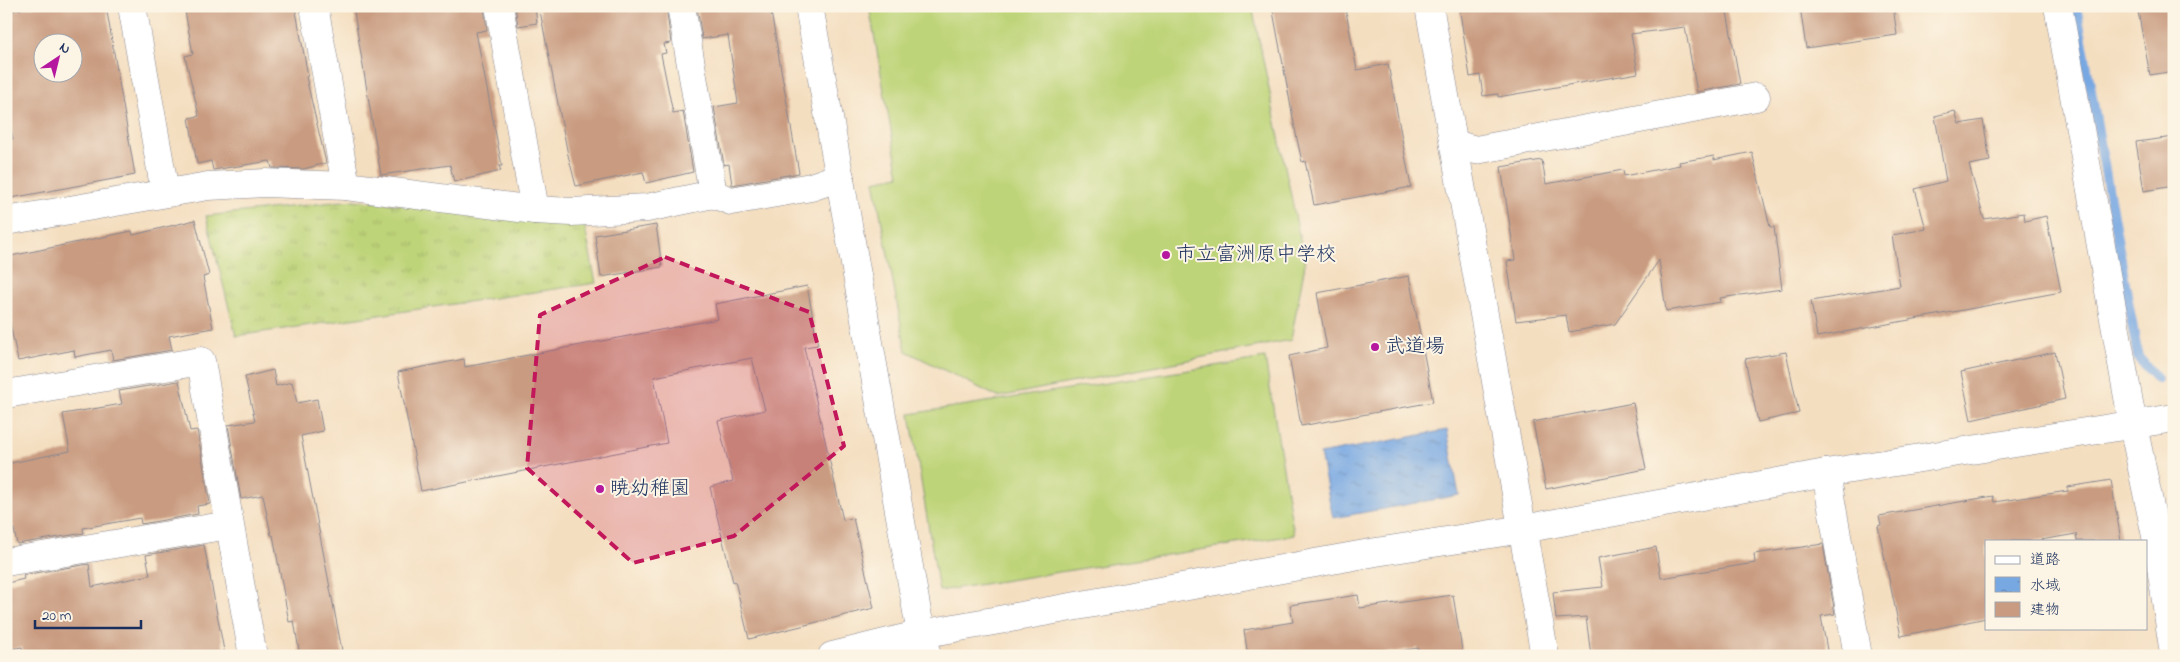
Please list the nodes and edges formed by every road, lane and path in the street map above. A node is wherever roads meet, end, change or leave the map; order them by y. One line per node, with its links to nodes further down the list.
1 (132, 6): 12 (street)
2 (314, 6): 11 (street)
3 (499, 6): 14 (street)
4 (681, 6): 13 (street)
5 (810, 6): 10 (street)
6 (1429, 6): 9 (street)
7 (2058, 6): 18 (street)
8 (1756, 97): 9 (street)
9 (1454, 144): 21 (street)
10 (840, 176): 13 (street); 23 (street)
11 (346, 186): 12 (street); 14 (street)
12 (165, 192): 15 (street)
13 (714, 194): 14 (street)
14 (535, 210)
15 (6, 221)
16 (6, 394): 20 (street)
17 (2174, 418): 18 (street)
18 (2133, 425): 19 (street); 24 (street)
19 (1826, 473): 21 (street); 28 (street)
20 (229, 525): 22 (street); 25 (street)
21 (1523, 529): 23 (street); 27 (street)
22 (6, 562)
23 (924, 645): 26 (street)
24 (2174, 654)
25 (253, 656)
26 (832, 656)
27 (1545, 656)
28 (1858, 656)

